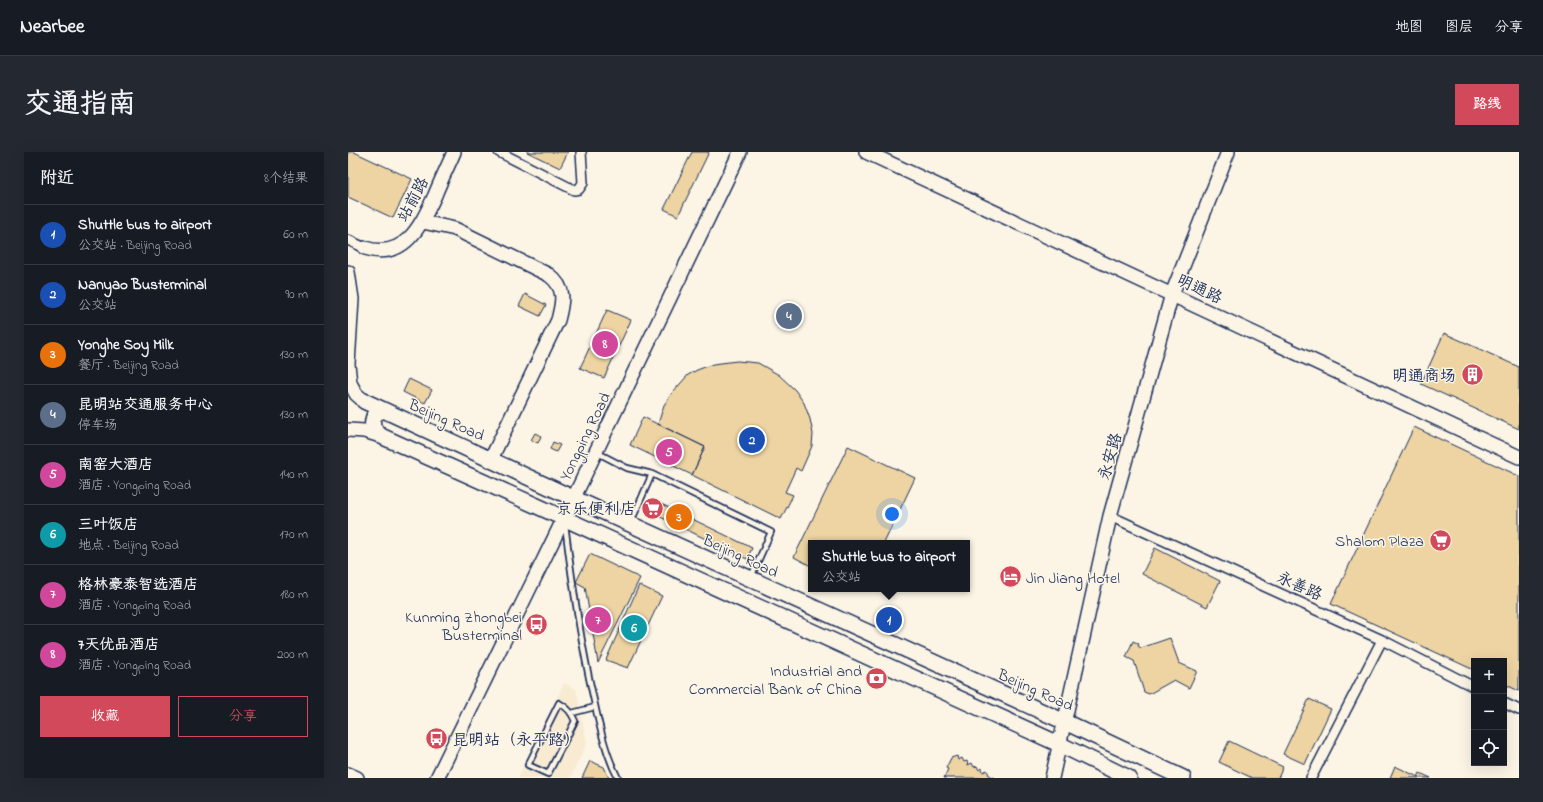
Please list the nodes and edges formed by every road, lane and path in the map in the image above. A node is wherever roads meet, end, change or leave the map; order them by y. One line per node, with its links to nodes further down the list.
1 (454, 152): 7 (street, 站前路)
2 (500, 152): 3 (street)
3 (581, 152)
4 (740, 152): 17 (street, Yongping Road)
5 (866, 152): 11 (street, 明通路)
6 (1228, 152): 11 (street, 永安路)
7 (423, 222): 9 (street, 站前路); 19 (street)
8 (348, 240): 9 (street)
9 (364, 248)
10 (348, 272): 12 (street, Beijing Road)
11 (1172, 294): 18 (street, 明通路); 22 (street, 永安路)
12 (349, 344): 13 (street, Beijing Road)
13 (364, 401): 14 (main road, Beijing Road)
14 (383, 410): 16 (main road); 19 (main road, Beijing Road)
15 (348, 430): 16 (street)
16 (380, 436): 23 (main road)
17 (595, 452): 20 (lane); 21 (street, Yongping Road)
18 (1519, 456)
19 (491, 459): 21 (main road, Beijing Road)
20 (652, 474): 24 (lane); 25 (lane)
21 (573, 498): 23 (street, Yongping Road); 24 (main road, Beijing Road)
22 (1110, 516): 26 (street, 永善路); 32 (street, 永安路)
23 (564, 518): 29 (lane); 33 (main road); 36 (street, Yongping Road)
24 (630, 524): 25 (main road, Beijing Road)
25 (750, 579): 32 (main road, Beijing Road)
26 (1382, 640): 27 (street, 永善路); 41 (street)
27 (1471, 685)
28 (1507, 704): 30 (street)
29 (595, 707): 31 (lane); 37 (lane)
30 (1519, 710)
31 (572, 713): 31 (lane)
32 (1065, 722): 33 (street, 永安路); 40 (main road, Beijing Road)
33 (1060, 745): 38 (street, 永安路); 39 (main road)
34 (348, 774): 35 (street)
35 (357, 778)
36 (437, 778)
37 (618, 778)
38 (1052, 778)
39 (1128, 778)
40 (1183, 778)
41 (1311, 778)

